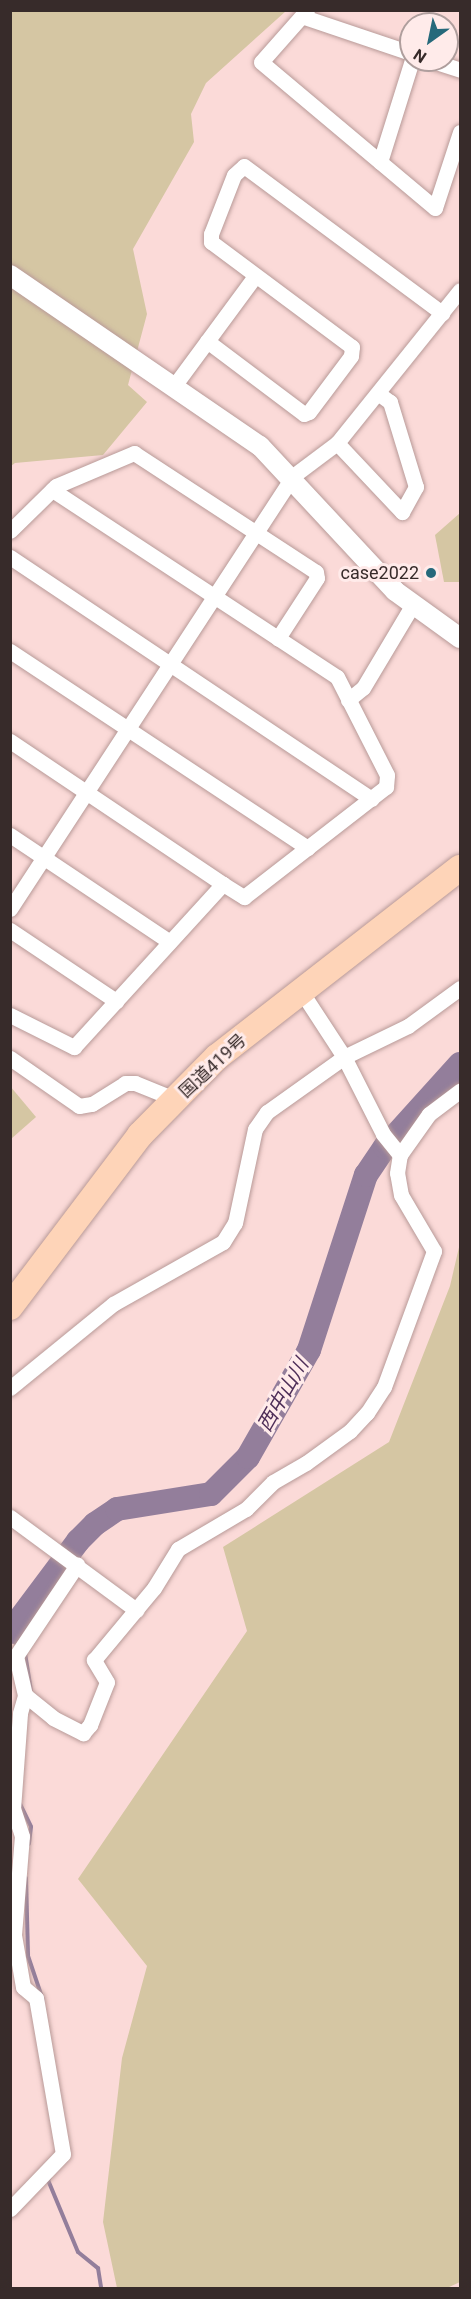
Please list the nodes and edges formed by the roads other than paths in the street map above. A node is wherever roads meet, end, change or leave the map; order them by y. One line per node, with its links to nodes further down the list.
1 (305, 14): 2 (street); 5 (street)
2 (399, 49)
3 (408, 72): 5 (street)
4 (460, 132): 5 (street)
5 (380, 162)
6 (10, 275): 11 (street)
7 (255, 276): 9 (street); 10 (street); 10 (street)
8 (460, 290): 9 (street)
9 (442, 313): 12 (street)
10 (207, 341): 11 (street)
11 (174, 386): 14 (street)
12 (379, 394): 13 (street); 13 (street)
13 (337, 443): 14 (street)
14 (293, 476): 17 (street); 20 (street)
15 (52, 490): 16 (street); 17 (street); 19 (street)
16 (10, 531)
17 (256, 531): 19 (street); 21 (street)
18 (10, 557): 24 (street)
19 (214, 598): 21 (street); 24 (street)
20 (413, 604): 22 (street); 25 (street)
21 (278, 638): 25 (street)
22 (460, 638)
23 (10, 651): 26 (street)
24 (172, 662): 26 (street); 29 (street)
25 (348, 700): 29 (street)
26 (128, 729): 28 (street); 31 (street)
27 (10, 741): 28 (street)
28 (88, 791): 32 (street); 34 (street)
29 (371, 799): 31 (street)
30 (10, 835): 32 (street)
31 (308, 848): 34 (street)
32 (45, 857): 35 (street); 37 (street)
33 (460, 868): 39 (highway, 国道419号)
34 (223, 884): 37 (street)
35 (10, 909)
36 (10, 930): 40 (street)
37 (170, 942): 40 (street)
38 (460, 988): 42 (street)
39 (301, 991): 42 (street); 45 (highway, 国道419号)
40 (116, 1000): 41 (street)
41 (10, 1015)
42 (344, 1057): 46 (street); 48 (street)
43 (10, 1058): 45 (street)
44 (460, 1091): 46 (street)
45 (177, 1100): 47 (highway, 国道419号)
46 (398, 1152): 51 (street)
47 (10, 1307)
48 (10, 1388)
49 (10, 1517): 50 (street)
50 (75, 1564): 51 (street); 52 (street)
51 (136, 1610): 52 (street)
52 (25, 1695): 53 (street)
53 (10, 2209)

